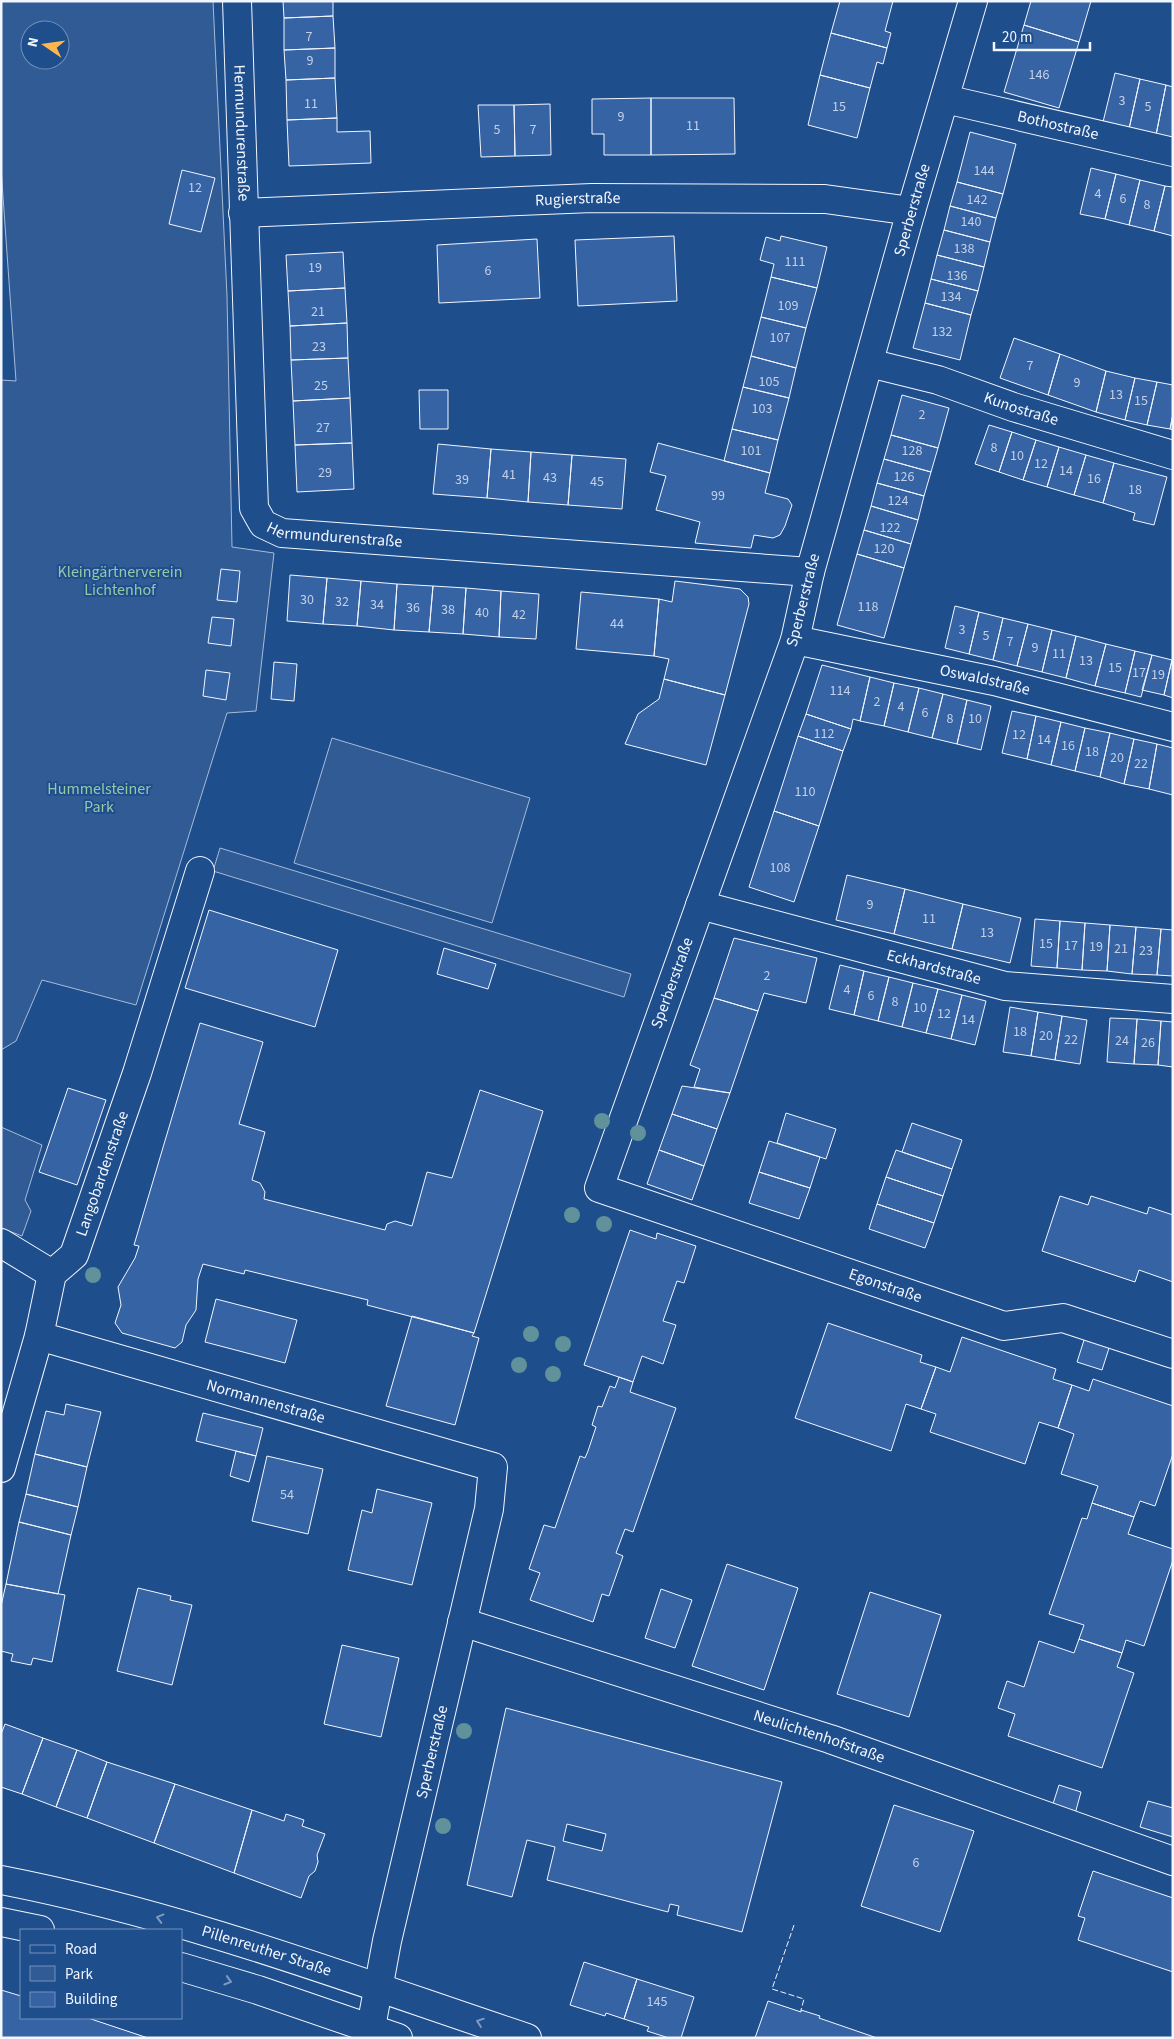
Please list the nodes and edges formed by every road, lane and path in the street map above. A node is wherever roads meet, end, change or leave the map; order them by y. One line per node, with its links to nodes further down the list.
1 (237, 1): 6 (street, Hermundurenstraße)
2 (973, 1): 3 (street, Sperberstraße)
3 (945, 99): 4 (street, Bothostraße); 5 (street, Sperberstraße)
4 (1173, 152)
5 (911, 211): 6 (street, Rugierstraße); 7 (street, Sperberstraße)
6 (243, 213): 9 (street, Hermundurenstraße)
7 (869, 363): 8 (street, Kunostraße); 9 (street, Sperberstraße)
8 (1173, 455)
9 (810, 572): 10 (street, Sperberstraße)
10 (794, 640): 11 (street, Oswaldstraße); 13 (street, Sperberstraße)
11 (1173, 726)
12 (200, 872): 17 (street, Langobardenstraße)
13 (700, 905): 14 (street, Eckhardstraße); 15 (street, Sperberstraße)
14 (1173, 999)
15 (599, 1188): 19 (street, Egonstraße)
16 (1, 1243): 17 (street)
17 (52, 1274): 18 (street)
18 (38, 1336): 20 (street, Normannenstraße); 21 (street)
19 (1173, 1354)
20 (492, 1467): 22 (street, Sperberstraße)
21 (1, 1468)
22 (462, 1622): 23 (street, Neulichtenhofstraße); 28 (street, Sperberstraße)
23 (1173, 1862)
24 (1, 1880): 28 (street, Pillenreuther Straße, one-way to 24)
25 (1, 1922): 26 (street)
26 (35, 1929)
27 (182, 1967): 29 (street, one-way to 29)
28 (378, 1986): 29 (street, Sperberstraße); 31 (street, Pillenreuther Straße, one-way to 28)
29 (370, 2033): 30 (street)
30 (398, 2038)
31 (527, 2038)

